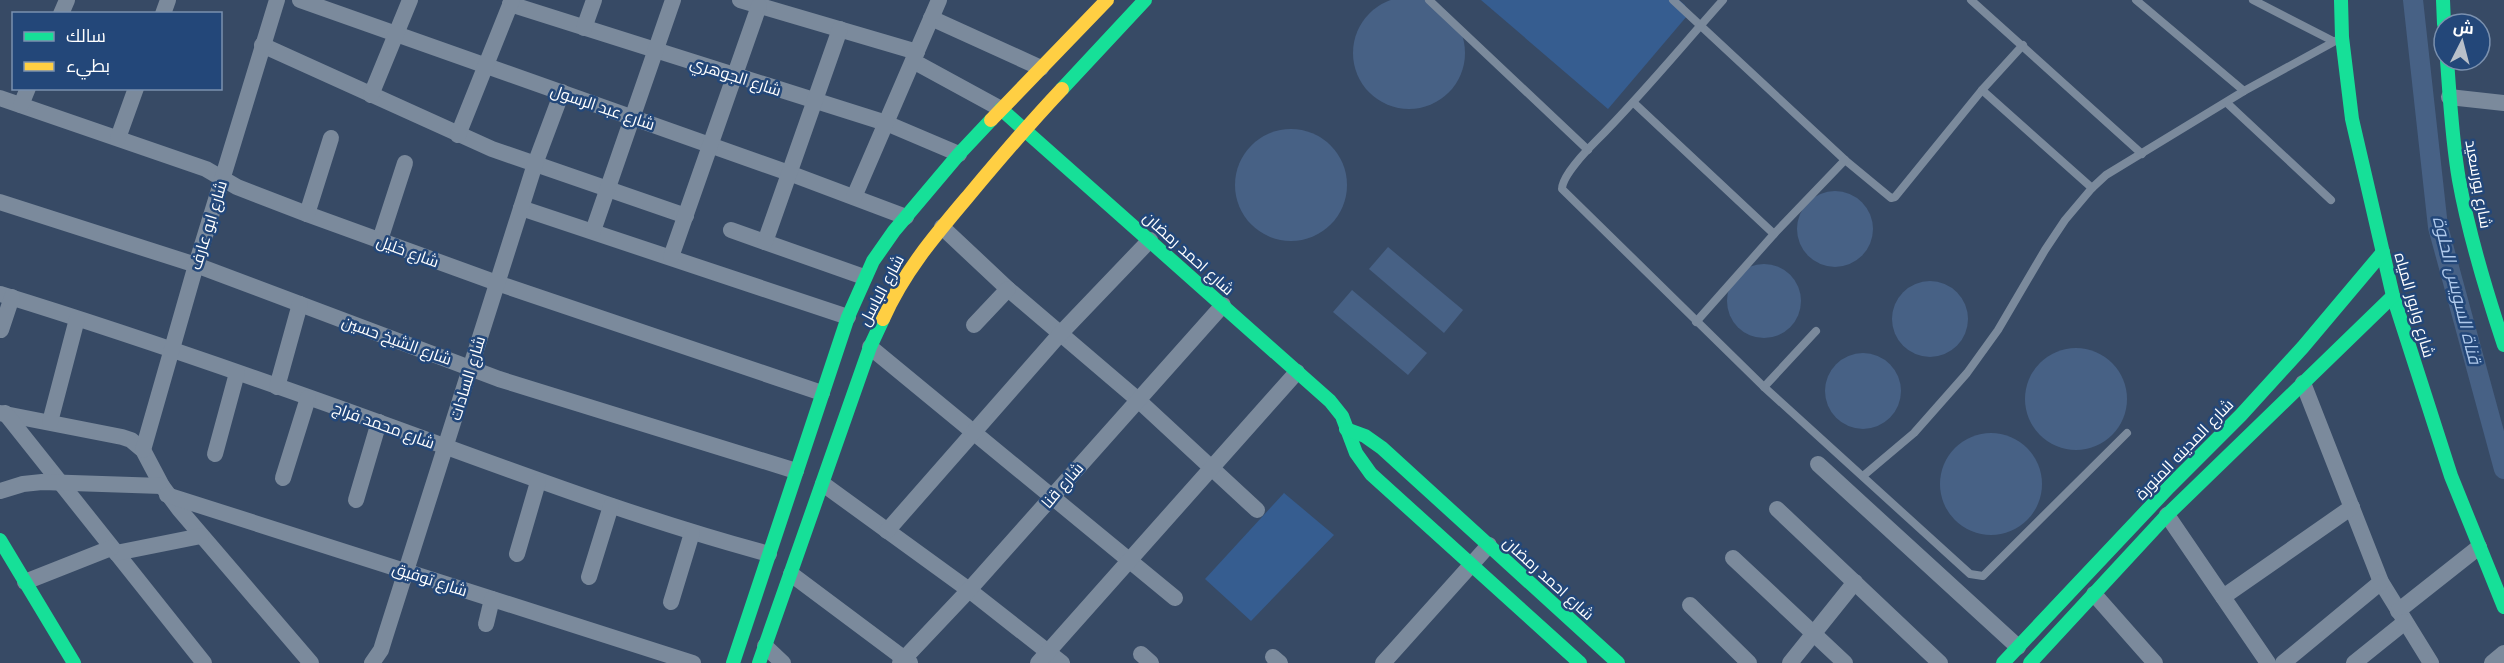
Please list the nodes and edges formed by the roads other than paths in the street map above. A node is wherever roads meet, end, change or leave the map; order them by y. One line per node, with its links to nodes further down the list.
1 (277, 0): 26 (street, شارع ابو عارف)
2 (300, 0): 18 (street, شارع عبد الرسول)
3 (410, 0): 24 (street)
4 (594, 0): 22 (street)
5 (673, 0): 28 (street)
6 (740, 0): 19 (street)
7 (939, 0): 20 (street)
8 (1145, 0): 50 (main road, شارع الباسل)
9 (1429, 0): 55 (lane)
10 (1673, 0): 21 (lane)
11 (1723, 0): 21 (lane)
12 (1971, 0): 27 (lane)
13 (2136, 0): 37 (lane)
14 (2253, 0): 25 (lane)
15 (2341, 0): 25 (main road, شارع وابور المياه)
16 (511, 2): 22 (street, شارع الجوهري); 30 (street)
17 (1099, 2): 31 (main road, شارع الباسل)
18 (332, 5): 24 (street, شارع عبد الرسول)
19 (759, 6): 23 (street); 33 (street)
20 (931, 18): 29 (street); 31 (street)
21 (1701, 25): 43 (lane); 58 (lane)
22 (584, 28): 28 (street, شارع الجوهري)
23 (840, 29): 29 (street); 42 (street)
24 (396, 34): 30 (street, شارع عبد الرسول); 39 (street)
25 (2338, 39): 37 (lane); 79 (main road, شارع وابور المياه)
26 (262, 45): 39 (street); 62 (street, شارع ابو عارف)
27 (2023, 45): 36 (lane); 57 (lane)
28 (656, 50): 33 (street, شارع الجوهري); 48 (street)
29 (915, 56): 47 (street); 49 (street)
30 (486, 65): 38 (street, شارع عبد الرسول); 51 (street)
31 (1041, 68): 47 (main road, شارع الباسل)
32 (2448, 72): 40 (main road, شارع بورسعيد)
33 (735, 75): 42 (street, شارع الجوهري); 54 (street)
34 (27, 90): 46 (street)
35 (135, 90): 52 (street)
36 (1982, 90): 58 (lane); 63 (lane)
37 (2244, 91): 44 (lane)
38 (562, 93): 48 (street, شارع عبد الرسول); 60 (street, شارع السادات)
39 (371, 95): 51 (street)
40 (2449, 97): 45 (street); 96 (main road, شارع بورسعيد)
41 (0, 98): 46 (street, شارع خليل)
42 (814, 101): 49 (street, شارع الجوهري); 61 (street)
43 (1634, 103): 55 (lane); 75 (lane)
44 (2227, 103): 57 (lane); 66 (lane)
45 (2504, 104)
46 (21, 105): 52 (street, شارع خليل)
47 (1001, 109): 50 (main road, شارع احمد رمضان); 56 (main road, شارع الباسل)
48 (633, 117): 54 (street, شارع عبد الرسول); 64 (street)
49 (886, 123): 56 (street, شارع الجوهري); 65 (street)
50 (1025, 129): 72 (main road, شارع الباسل); 77 (main road, شارع احمد رمضان)
51 (458, 135): 60 (street)
52 (118, 138): 62 (street, شارع خليل)
53 (331, 138): 69 (street)
54 (711, 145): 61 (street, شارع عبد الرسول); 70 (street)
55 (1588, 150): 91 (lane)
56 (959, 154): 71 (main road, شارع الباسل)
57 (2142, 154): 63 (lane)
58 (1845, 160): 75 (lane)
59 (405, 163): 76 (street)
60 (535, 164): 64 (street); 68 (street, شارع السادات)
61 (789, 173): 65 (street, شارع عبد الرسول); 78 (street)
62 (222, 177): 69 (street, شارع خليل); 81 (street, شارع ابو عارف)
63 (2092, 188): 120 (lane)
64 (608, 189): 70 (street); 74 (street)
65 (854, 197): 71 (street, شارع عبد الرسول)
66 (2331, 200)
67 (0, 202): 81 (street, شارع الشيخ حسين)
68 (521, 208): 74 (street); 83 (street, شارع السادات)
69 (307, 214): 76 (street, شارع خليل)
70 (686, 216): 80 (street)
71 (906, 217): 82 (main road, شارع الباسل)
72 (942, 227): 84 (street); 97 (main road, شارع الباسل)
73 (731, 230): 78 (street)
74 (593, 231): 80 (street)
75 (1774, 234): 91 (lane)
76 (380, 240): 83 (street, شارع خليل)
77 (1150, 240): 88 (main road, شارع احمد رمضان); 95 (street)
78 (765, 242): 82 (street)
79 (2383, 252): 86 (main road, شارع وابور المياه); 166 (main road, شارع المدينه المنورة)
80 (671, 257): 89 (street)
81 (196, 266): 87 (street, شارع الشيخ حسين); 98 (street, شارع ابو عارف)
82 (864, 277): 89 (main road, شارع الباسل)
83 (497, 283): 99 (street, شارع السادات); 105 (street, شارع خليل)
84 (1008, 289): 92 (street); 95 (street)
85 (6, 295): 90 (street, شارع محمد فراج); 93 (street)
86 (2393, 296): 102 (main road, شارع المدينه المنورة); 139 (main road, شارع وابور المياه)
87 (300, 304): 99 (street, شارع الشيخ حسين); 103 (street)
88 (1223, 305): 100 (main road, شارع احمد رمضان); 107 (street, شارع قنا)
89 (848, 317): 105 (main road, شارع الباسل)
90 (77, 319): 98 (street, شارع محمد فراج); 109 (street)
91 (1696, 322): 104 (lane)
92 (974, 325)
93 (1, 330)
94 (1816, 331): 104 (lane)
95 (1060, 334): 107 (street); 112 (street)
96 (2504, 342)
97 (870, 348): 112 (street); 124 (main road, شارع الباسل)
98 (171, 350): 101 (street, شارع محمد فراج); 115 (street, شارع ابو عارف)
99 (470, 368): 114 (street, شارع السادات); 119 (street, شارع الشيخ حسين)
100 (1297, 372): 111 (main road, شارع احمد رمضان); 118 (street)
101 (237, 373): 103 (street, شارع محمد فراج); 116 (street)
102 (2303, 383): 130 (street); 133 (main road, شارع المدينه المنورة)
103 (277, 387): 106 (street, شارع محمد فراج)
104 (1764, 387): 120 (lane)
105 (822, 393): 119 (main road, شارع الباسل)
106 (308, 398): 110 (street, شارع محمد فراج); 121 (street)
107 (1137, 399): 118 (street); 127 (street, شارع قنا)
108 (3, 413): 109 (street); 122 (street)
109 (50, 422): 115 (street)
110 (379, 423): 114 (street, شارع محمد فراج); 128 (street)
111 (1347, 429): 138 (main road, شارع احمد رمضان); 145 (main road, شارع احمد رمضان)
112 (974, 432): 127 (street); 134 (street)
113 (2127, 433): 120 (lane)
114 (445, 448): 123 (street, شارع محمد فراج); 146 (street, شارع السادات)
115 (143, 450): 126 (street)
116 (215, 453)
117 (1818, 464): 166 (street)
118 (1210, 467): 132 (street); 144 (street)
119 (796, 471): 142 (main road, شارع الباسل)
120 (1863, 476)
121 (283, 478)
122 (58, 482): 125 (street, شارع توفيق); 126 (street, شارع توفيق); 140 (street)
123 (538, 482): 129 (street, شارع محمد فراج); 141 (street)
124 (823, 484): 134 (street); 147 (main road, شارع الباسل)
125 (0, 490)
126 (165, 491): 136 (street); 146 (street, شارع توفيق)
127 (1052, 496): 144 (street); 153 (street, شارع قنا)
128 (356, 500)
129 (611, 506): 135 (street, شارع محمد فراج); 149 (street)
130 (2352, 507): 152 (street); 155 (street)
131 (1777, 509): 151 (street)
132 (1257, 510)
133 (2168, 515): 154 (main road, شارع المدينه المنورة); 155 (street)
134 (887, 531): 153 (street)
135 (692, 533): 142 (street, شارع محمد فراج); 158 (street)
136 (201, 536): 140 (street); 173 (street)
137 (0, 540): 150 (main road)
138 (1488, 545): 145 (street); 182 (main road, شارع احمد رمضان)
139 (2480, 547): 148 (main road, شارع وابور المياه); 161 (street)
140 (113, 551): 150 (street); 172 (street)
141 (517, 554)
142 (769, 554): 164 (main road, شارع الباسل)
143 (1733, 558): 163 (street)
144 (1128, 559): 156 (street); 168 (street)
145 (1471, 565): 180 (street); 181 (main road, شارع احمد رمضان)
146 (406, 571): 157 (street, شارع توفيق); 174 (street, شارع السادات)
147 (791, 574): 165 (main road, شارع الباسل); 170 (street)
148 (2498, 576): 160 (main road, شارع وابور المياه)
149 (589, 577)
150 (25, 582): 171 (main road)
151 (1855, 582): 163 (street); 186 (street)
152 (2381, 582): 161 (street); 190 (street)
153 (969, 590): 168 (street); 170 (street, شارع قنا)
154 (2094, 594): 169 (street); 188 (main road, شارع المدينه المنورة)
155 (2223, 597): 189 (street)
156 (1175, 598)
157 (492, 599): 162 (street); 175 (street, شارع توفيق)
158 (671, 602)
159 (1690, 605): 183 (street)
160 (2504, 607)
161 (2402, 617): 191 (street); 192 (street)
162 (486, 624)
163 (1815, 634): 184 (street); 185 (street)
164 (742, 637): 165 (main road); 176 (main road, شارع الباسل)
165 (765, 646): 177 (main road, شارع الباسل); 178 (street)
166 (2018, 647): 187 (main road, شارع المدينه المنورة)
167 (2504, 653): 193 (street)
168 (1043, 657): 179 (street)
169 (2148, 660)
170 (905, 661)
171 (74, 663)
172 (204, 663)
173 (311, 663)
174 (372, 663)
175 (693, 663)
176 (733, 663)
177 (759, 663)
178 (783, 663)
179 (1062, 663)
180 (1383, 663)
181 (1580, 663)
182 (1618, 663)
183 (1749, 663)
184 (1790, 663)
185 (1845, 663)
186 (1940, 663)
187 (2003, 663)
188 (2030, 663)
189 (2268, 663)
190 (2283, 663)
191 (2354, 663)
192 (2431, 663)
193 (2492, 663)

